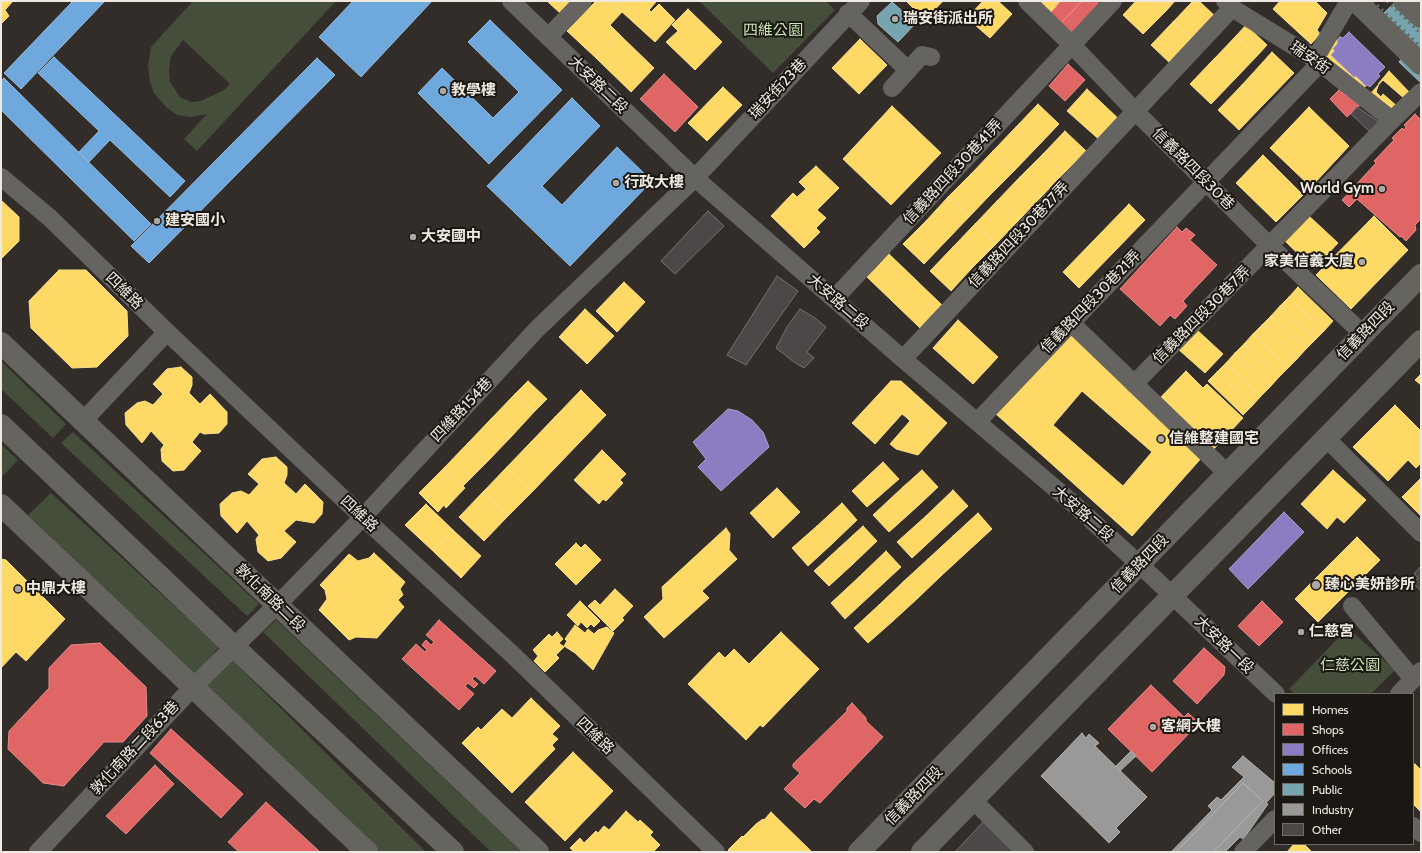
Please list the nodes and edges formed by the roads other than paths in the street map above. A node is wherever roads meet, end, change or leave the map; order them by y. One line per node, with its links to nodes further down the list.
1 (511, 1): 11 (street, 大安路二段)
2 (583, 1): 11 (street)
3 (1027, 1): 12 (street, 信義路四段30巷)
4 (1114, 1): 12 (street, 信義路四段30巷41弄)
5 (1349, 1): 14 (street, 信義路四段30巷21弄)
6 (1356, 1): 15 (main road)
7 (1404, 1): 10 (main road)
8 (1229, 4): 14 (street, 瑞安街); 19 (street, 信義路四段30巷27弄)
9 (855, 7): 16 (street); 22 (street, 瑞安街23巷)
10 (1421, 17)
11 (548, 37): 22 (street, 大安路二段)
12 (1072, 45): 19 (street, 信義路四段30巷); 26 (street, 信義路四段30巷41弄)
13 (930, 57): 16 (street)
14 (1317, 61): 20 (street, 瑞安街); 23 (street, 信義路四段30巷21弄)
15 (1421, 64)
16 (908, 70): 17 (street)
17 (892, 88)
18 (1421, 92): 20 (street, 信義路四段30巷7弄)
19 (1136, 111): 23 (street, 信義路四段30巷); 32 (street, 信義路四段30巷27弄)
20 (1392, 120): 24 (street, 信義路四段30巷7弄)
21 (1, 177): 28 (street, 四維路)
22 (695, 178): 26 (street, 大安路二段); 40 (street, 四維路154巷)
23 (1206, 182): 24 (street, 信義路四段30巷); 27 (street, 信義路四段30巷21弄)
24 (1270, 246): 29 (street, 信義路四段30巷); 33 (street, 信義路四段30巷7弄)
25 (1421, 275): 29 (main road, 信義路四段)
26 (834, 299): 32 (street, 大安路二段)
27 (1071, 323): 33 (street); 35 (street, 信義路四段30巷21弄)
28 (167, 332): 34 (street); 40 (street, 四維路)
29 (1363, 334): 38 (main road, 信義路四段)
30 (1421, 341): 37 (main road)
31 (1, 343): 34 (main road, 敦化南路二段)
32 (903, 359): 35 (street, 大安路二段)
33 (1134, 384): 38 (street)
34 (83, 421): 44 (main road, 敦化南路二段)
35 (977, 422): 42 (street, 大安路二段)
36 (1, 425): 46 (main road)
37 (1326, 438): 41 (street); 43 (main road)
38 (1228, 474): 42 (main road, 信義路四段)
39 (1, 505): 48 (main road)
40 (363, 517): 44 (street, 四維路154巷); 57 (street, 四維路)
41 (1421, 533)
42 (1140, 564): 43 (street, 大安路二段); 58 (main road, 信義路四段)
43 (1172, 595): 49 (street, 大安路一段); 51 (main road)
44 (276, 604): 46 (street, 四維路154巷); 56 (main road, 敦化南路二段)
45 (1352, 606): 47 (street)
46 (233, 646): 48 (street, 敦化南路二段63巷); 55 (main road)
47 (1417, 675): 50 (street)
48 (193, 687): 53 (street, 敦化南路二段63巷); 54 (main road)
49 (1275, 693)
50 (1400, 693)
51 (973, 800): 59 (main road); 60 (street)
52 (1274, 820): 61 (street)
53 (38, 852)
54 (367, 852)
55 (453, 852)
56 (538, 852)
57 (716, 852)
58 (859, 852)
59 (922, 852)
60 (1025, 852)
61 (1243, 852)

